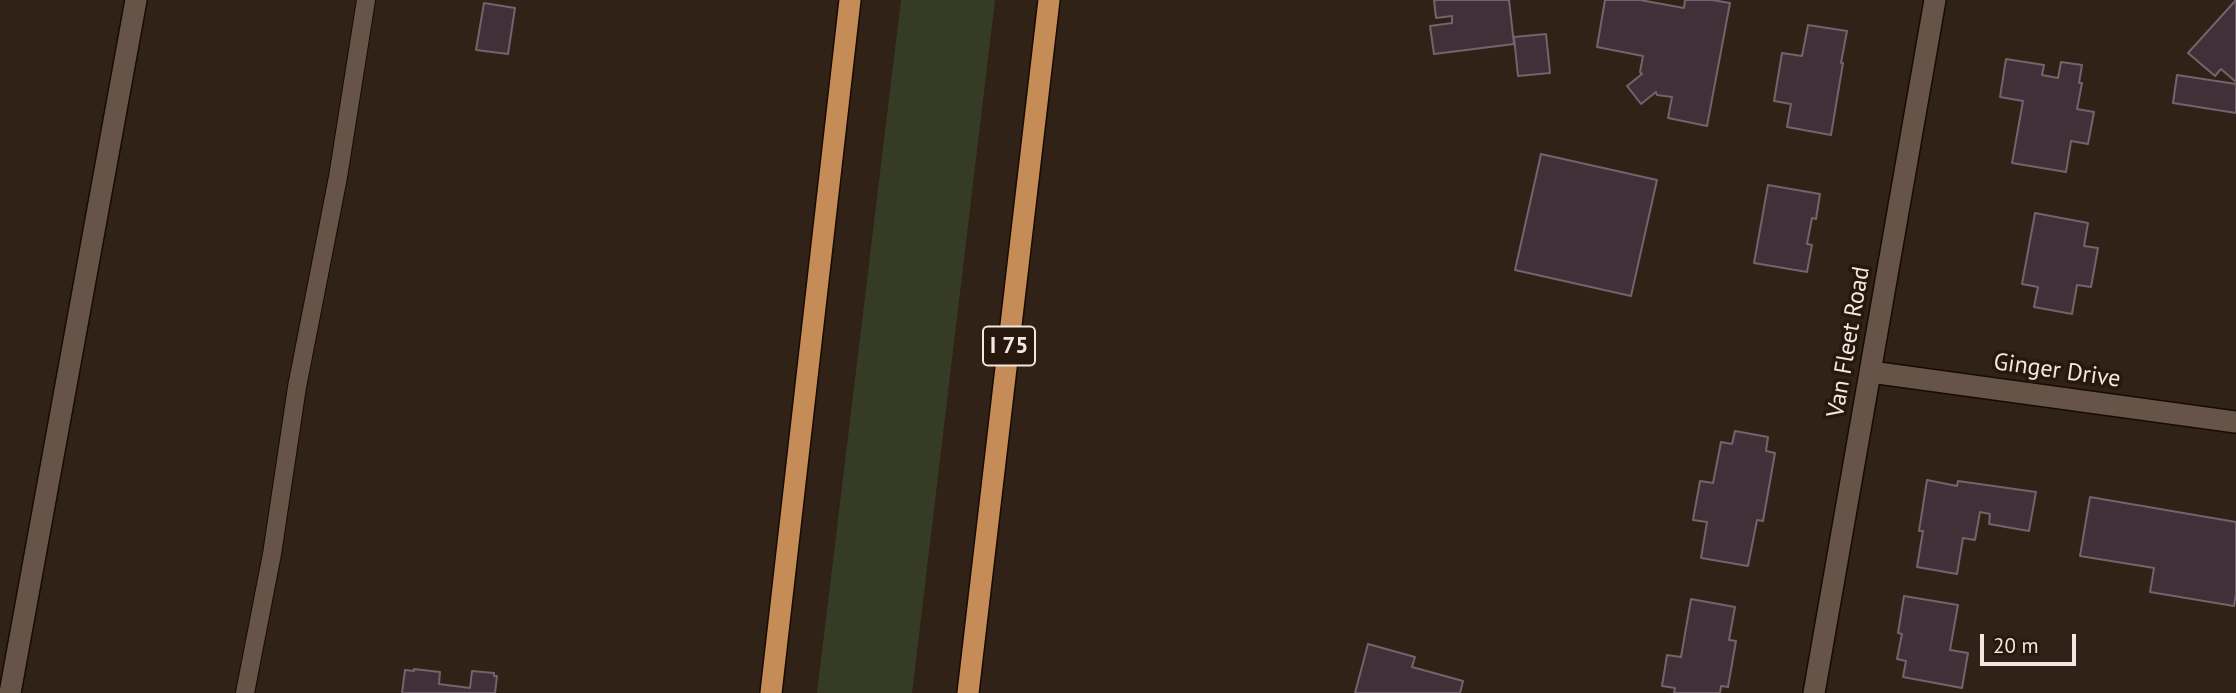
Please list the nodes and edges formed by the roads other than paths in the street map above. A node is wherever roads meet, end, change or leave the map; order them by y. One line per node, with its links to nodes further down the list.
1 (136, 0): 8 (street)
2 (366, 0): 9 (lane)
3 (850, 0): 10 (highway)
4 (1049, 0): 11 (highway, I 75)
5 (1935, 0): 6 (street, Van Fleet Road)
6 (1871, 372): 7 (street, Ginger Drive); 12 (street, Van Fleet Road)
7 (2236, 422)
8 (10, 693)
9 (245, 693)
10 (771, 693)
11 (968, 693)
12 (1814, 693)

